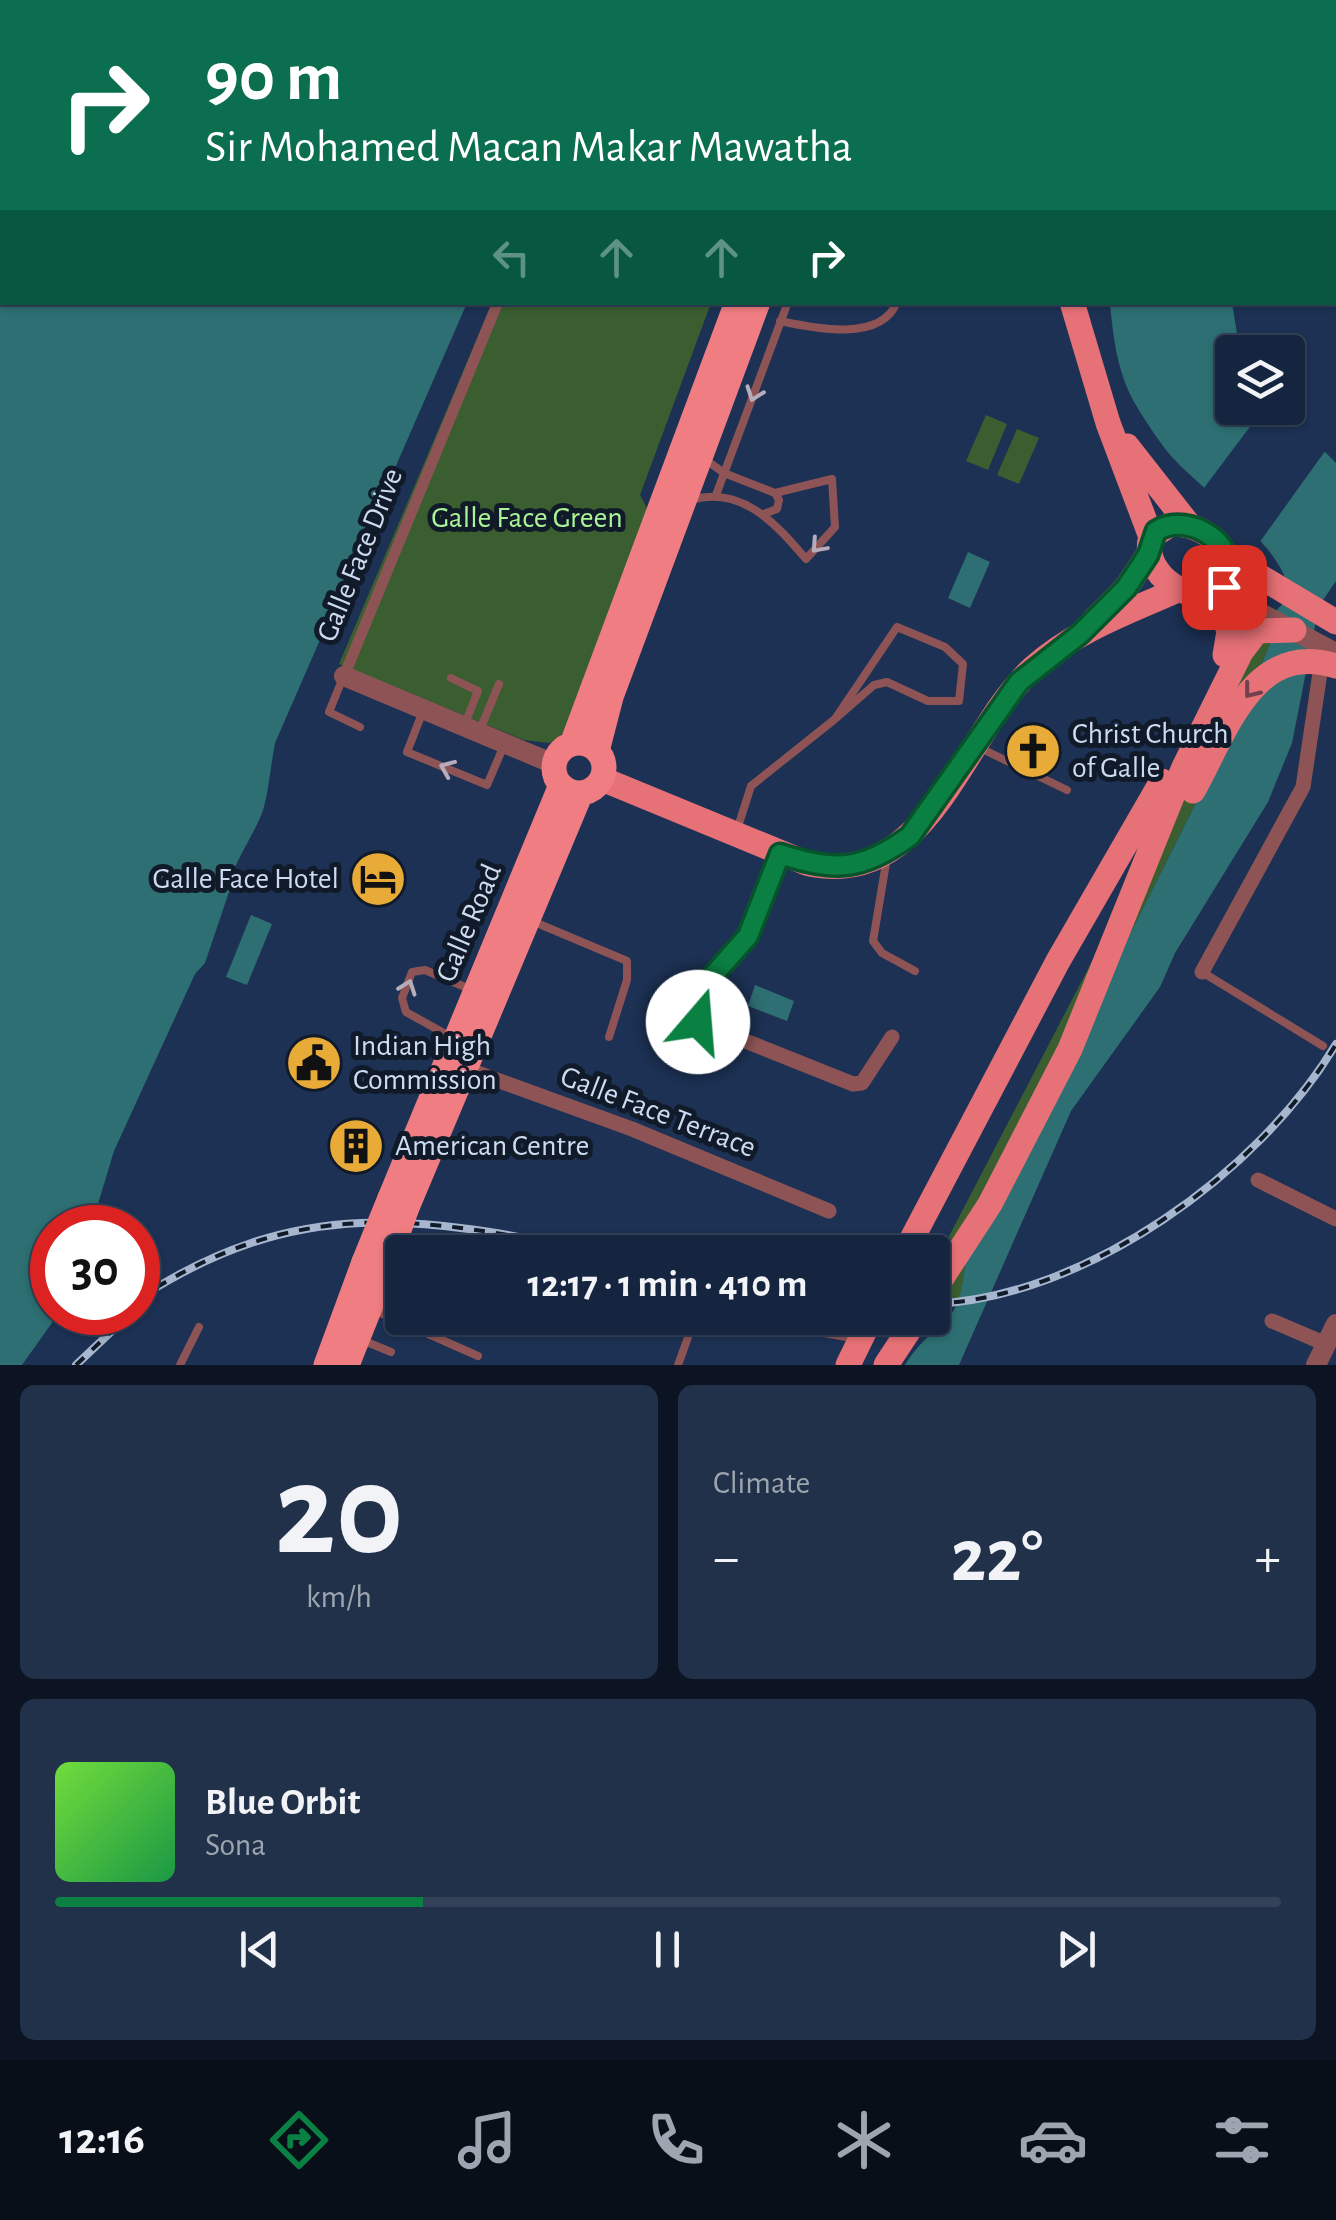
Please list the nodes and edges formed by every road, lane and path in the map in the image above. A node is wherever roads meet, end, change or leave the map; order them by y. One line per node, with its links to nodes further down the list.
1 (497, 305): 24 (street, Galle Face Drive)
2 (736, 305): 33 (highway)
3 (757, 305): 9 (highway)
4 (787, 305): 7 (lane)
5 (896, 305): 7 (lane)
6 (1073, 305): 8 (main road)
7 (780, 321): 10 (lane, one-way to 10)
8 (1108, 422): 15 (main road); 16 (main road)
9 (701, 455): 10 (lane); 13 (highway)
10 (724, 474): 11 (lane); 12 (lane)
11 (774, 493): 14 (lane); 14 (lane, one-way to 14)
12 (716, 495): 13 (lane); 14 (lane)
13 (684, 502): 33 (highway)
14 (766, 513)
15 (1189, 525): 16 (main road); 17 (main road)
16 (1150, 546): 18 (main road); 21 (main road)
17 (1227, 583): 18 (main road); 19 (main road); 23 (main road); 34 (main road)
18 (1180, 589): 21 (main road)
19 (1266, 608): 20 (main road); 22 (main road); 23 (main road)
20 (1294, 630): 22 (street)
21 (1080, 634): 32 (main road)
22 (1331, 641): 40 (main road, one-way to 40, bridge); 43 (street)
23 (1240, 652): 40 (main road)
24 (344, 676): 27 (street, Galle Face Drive); 29 (lane)
25 (451, 678): 30 (lane)
26 (499, 684): 30 (lane)
27 (424, 709): 30 (street, Galle Face Drive); 31 (lane, one-way to 27)
28 (835, 719): 28 (lane); 37 (lane)
29 (360, 726)
30 (472, 729): 31 (street, Galle Face Drive)
31 (505, 744): 33 (street, Galle Face Drive)
32 (974, 744): 35 (lane); 38 (main road)
33 (578, 769): 37 (main road); 41 (highway, Galle Road); 44 (highway, Galle Road)
34 (1162, 781): 36 (main road); 54 (main road)
35 (1067, 790)
36 (1148, 818): 40 (main road); 55 (lane)
37 (736, 835): 39 (main road)
38 (887, 852): 39 (main road); 42 (lane)
39 (780, 854): 46 (street)
40 (1134, 898): 56 (main road)
41 (528, 919): 45 (lane); 49 (highway, Galle Road)
42 (915, 972)
43 (1202, 972): 48 (lane)
44 (475, 992): 47 (highway, Galle Road); 47 (lane, one-way to 44)
45 (609, 1036)
46 (892, 1037)
47 (456, 1039): 51 (highway, Galle Road)
48 (1322, 1046)
49 (464, 1068): 51 (highway, Galle Road); 52 (street, Galle Face Terrace)
50 (1258, 1180): 53 (street)
51 (398, 1204): 57 (highway, Galle Road, bridge)
52 (829, 1211)
53 (1336, 1220)
54 (914, 1235)
55 (926, 1235)
56 (950, 1264)
57 (377, 1277): 64 (highway, Galle Road); 67 (lane); 69 (highway, Galle Road)
58 (1272, 1320): 65 (street)
59 (1336, 1324): 65 (street)
60 (199, 1327): 68 (lane)
61 (688, 1335): 71 (lane)
62 (863, 1335): 72 (main road)
63 (905, 1335): 73 (main road)
64 (358, 1338): 66 (lane); 70 (highway, Galle Road)
65 (1326, 1344): 74 (street)
66 (391, 1352)
67 (478, 1356)
68 (180, 1365)
69 (326, 1365)
70 (346, 1365)
71 (678, 1365)
72 (848, 1365)
73 (886, 1365)
74 (1316, 1365)

